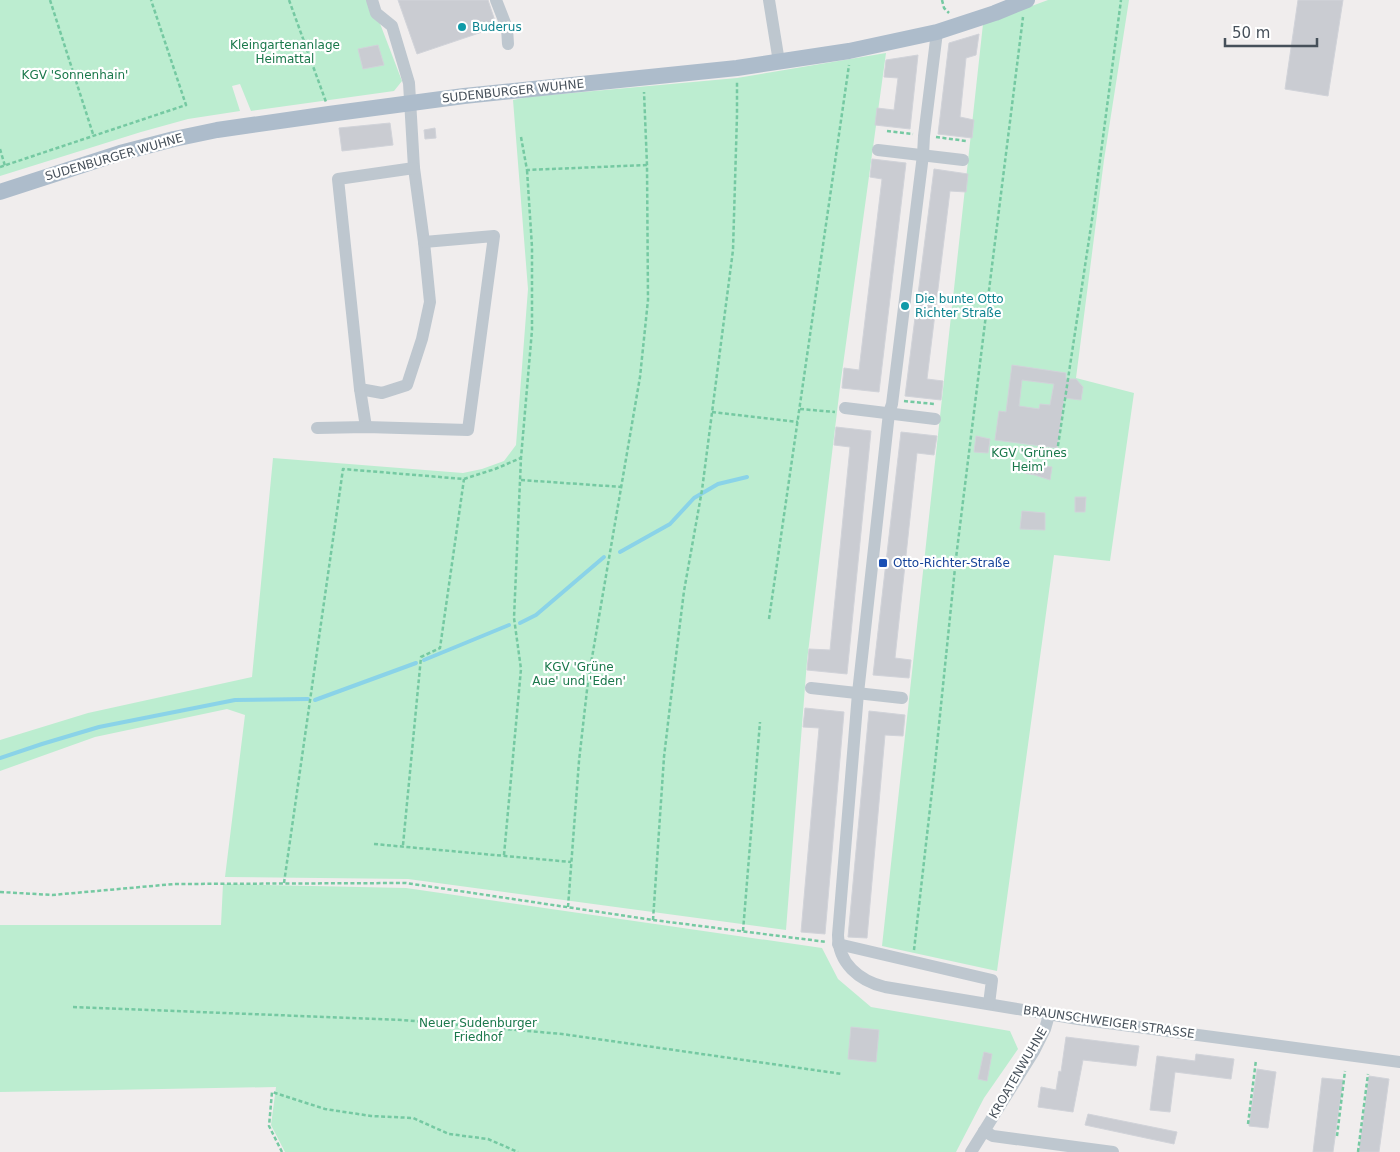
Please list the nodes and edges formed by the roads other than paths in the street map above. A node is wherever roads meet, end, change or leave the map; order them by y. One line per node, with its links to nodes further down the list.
1 (372, 0): 8 (street)
2 (496, 0): 6 (street)
3 (769, 0): 7 (street)
4 (1027, 0): 5 (main road, SUDENBURGER WUHNE)
5 (937, 32): 7 (main road, SUDENBURGER WUHNE); 10 (street)
6 (508, 44)
7 (779, 62): 8 (main road, SUDENBURGER WUHNE)
8 (410, 102): 12 (street); 13 (main road, SUDENBURGER WUHNE)
9 (878, 150): 10 (street)
10 (924, 155): 11 (street); 17 (street)
11 (963, 160)
12 (414, 168): 14 (street); 15 (street)
13 (0, 192)
14 (424, 242): 15 (street); 19 (street)
15 (360, 389): 19 (street)
16 (841, 410): 17 (street)
17 (889, 413): 18 (street); 22 (street)
18 (935, 419)
19 (366, 427): 20 (street)
20 (317, 428)
21 (811, 688): 22 (street)
22 (858, 693): 23 (street); 24 (street)
23 (902, 698)
24 (838, 944): 25 (street, BRAUNSCHWEIGER STRASSE); 25 (street)
25 (989, 1004): 26 (street, BRAUNSCHWEIGER STRASSE)
26 (1049, 1015): 27 (street, BRAUNSCHWEIGER STRASSE); 28 (street, KROATENWUHNE)
27 (1400, 1062)
28 (984, 1131): 29 (street, KROATENWUHNE); 30 (street, KROATENWUHNE)
29 (972, 1152)
30 (1113, 1152)

